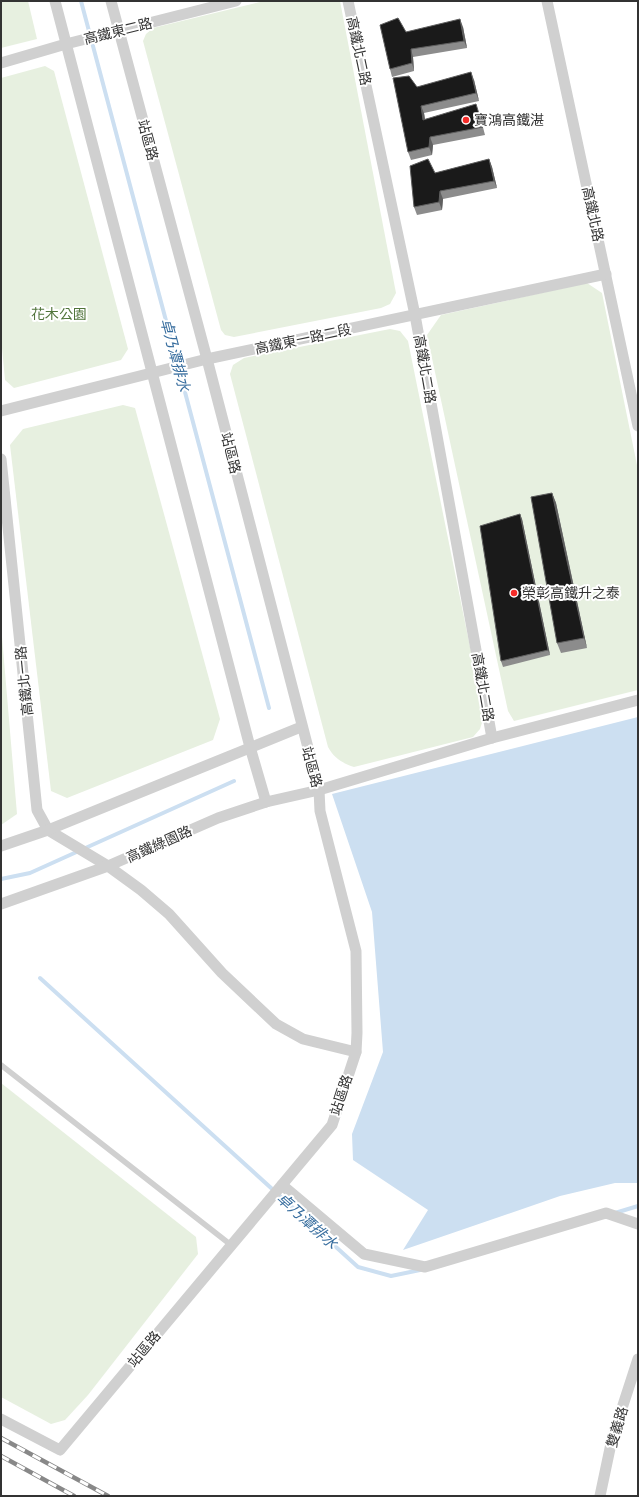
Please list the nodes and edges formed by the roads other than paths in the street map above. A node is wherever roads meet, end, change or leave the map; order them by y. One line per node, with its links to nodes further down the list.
1 (55, 1): 7 (street)
2 (111, 1): 6 (street, 站區路)
3 (236, 1): 6 (street, 高鐵東二路)
4 (348, 1): 10 (street, 高鐵北二路)
5 (547, 1): 9 (street, 高鐵北路)
6 (119, 31): 7 (street, 高鐵東二路); 11 (street, 站區路)
7 (66, 44): 8 (street, 高鐵東二路); 12 (street)
8 (1, 62)
9 (606, 274): 10 (street, 高鐵東一路二段); 14 (street, 高鐵北路)
10 (415, 315): 11 (street, 高鐵東一路二段); 18 (street, 高鐵北二路)
11 (206, 359): 12 (street, 高鐵東一路二段); 17 (street, 站區路)
12 (153, 373): 13 (street, 高鐵東一路二段); 19 (street)
13 (1, 411)
14 (638, 426)
15 (1, 459): 22 (street, 高鐵北一路)
16 (638, 700): 18 (street, 高鐵綠園路)
17 (301, 727): 19 (street); 20 (street, 站區路)
18 (492, 738): 20 (street, 高鐵綠園路)
19 (250, 747): 21 (street); 22 (street)
20 (318, 790): 21 (street, 高鐵綠園路); 26 (street, 站區路)
21 (266, 802): 24 (street, 高鐵綠園路)
22 (48, 830): 23 (street); 24 (street)
23 (1, 846)
24 (108, 866): 25 (street, 高鐵綠園路); 26 (street)
25 (1, 904)
26 (356, 1052): 28 (street, 站區路)
27 (1, 1064): 30 (lane)
28 (281, 1186): 29 (street); 30 (street, 站區路)
29 (638, 1224)
30 (231, 1245): 32 (street, 站區路)
31 (638, 1360): 33 (street, 雙義路)
32 (1, 1419)
33 (600, 1496)

